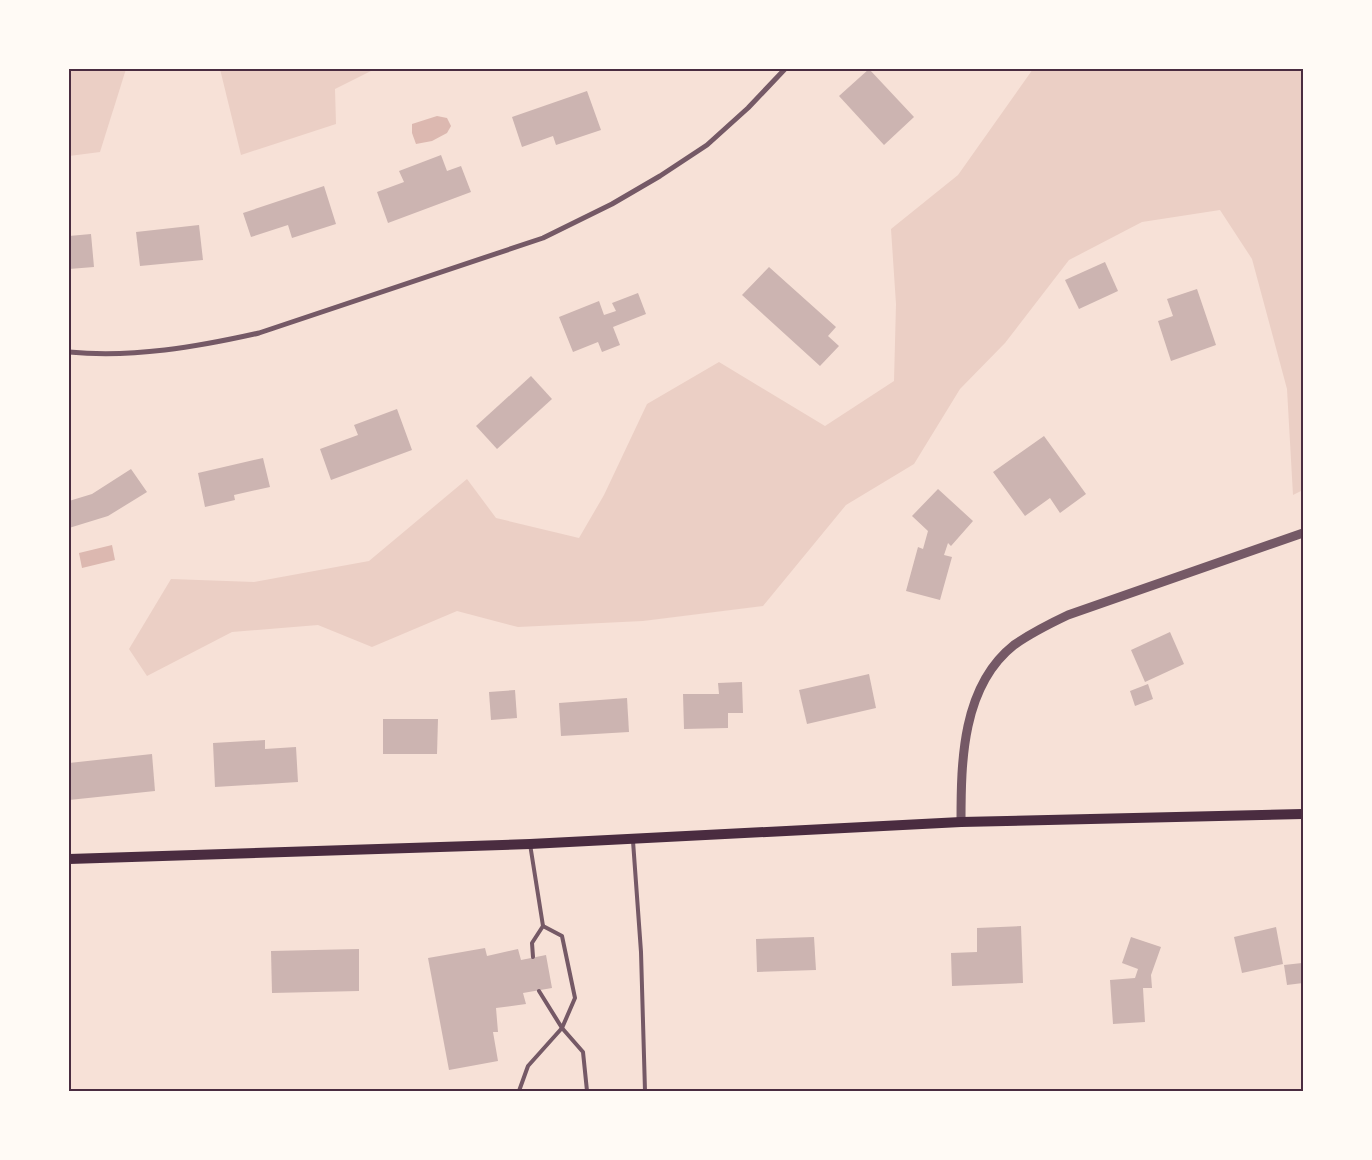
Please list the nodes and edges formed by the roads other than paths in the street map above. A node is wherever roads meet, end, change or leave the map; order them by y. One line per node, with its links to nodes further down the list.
1 (785, 69): 2 (street)
2 (69, 352)
3 (1303, 533): 5 (street)
4 (1303, 814): 5 (main road)
5 (961, 822): 6 (main road)
6 (633, 839): 7 (main road); 15 (lane)
7 (530, 844): 8 (main road); 9 (lane)
8 (69, 858)
9 (543, 926): 10 (lane); 12 (lane)
10 (534, 957)
11 (539, 991): 12 (lane)
12 (562, 1028): 13 (lane); 14 (lane)
13 (519, 1091)
14 (587, 1091)
15 (645, 1091)

